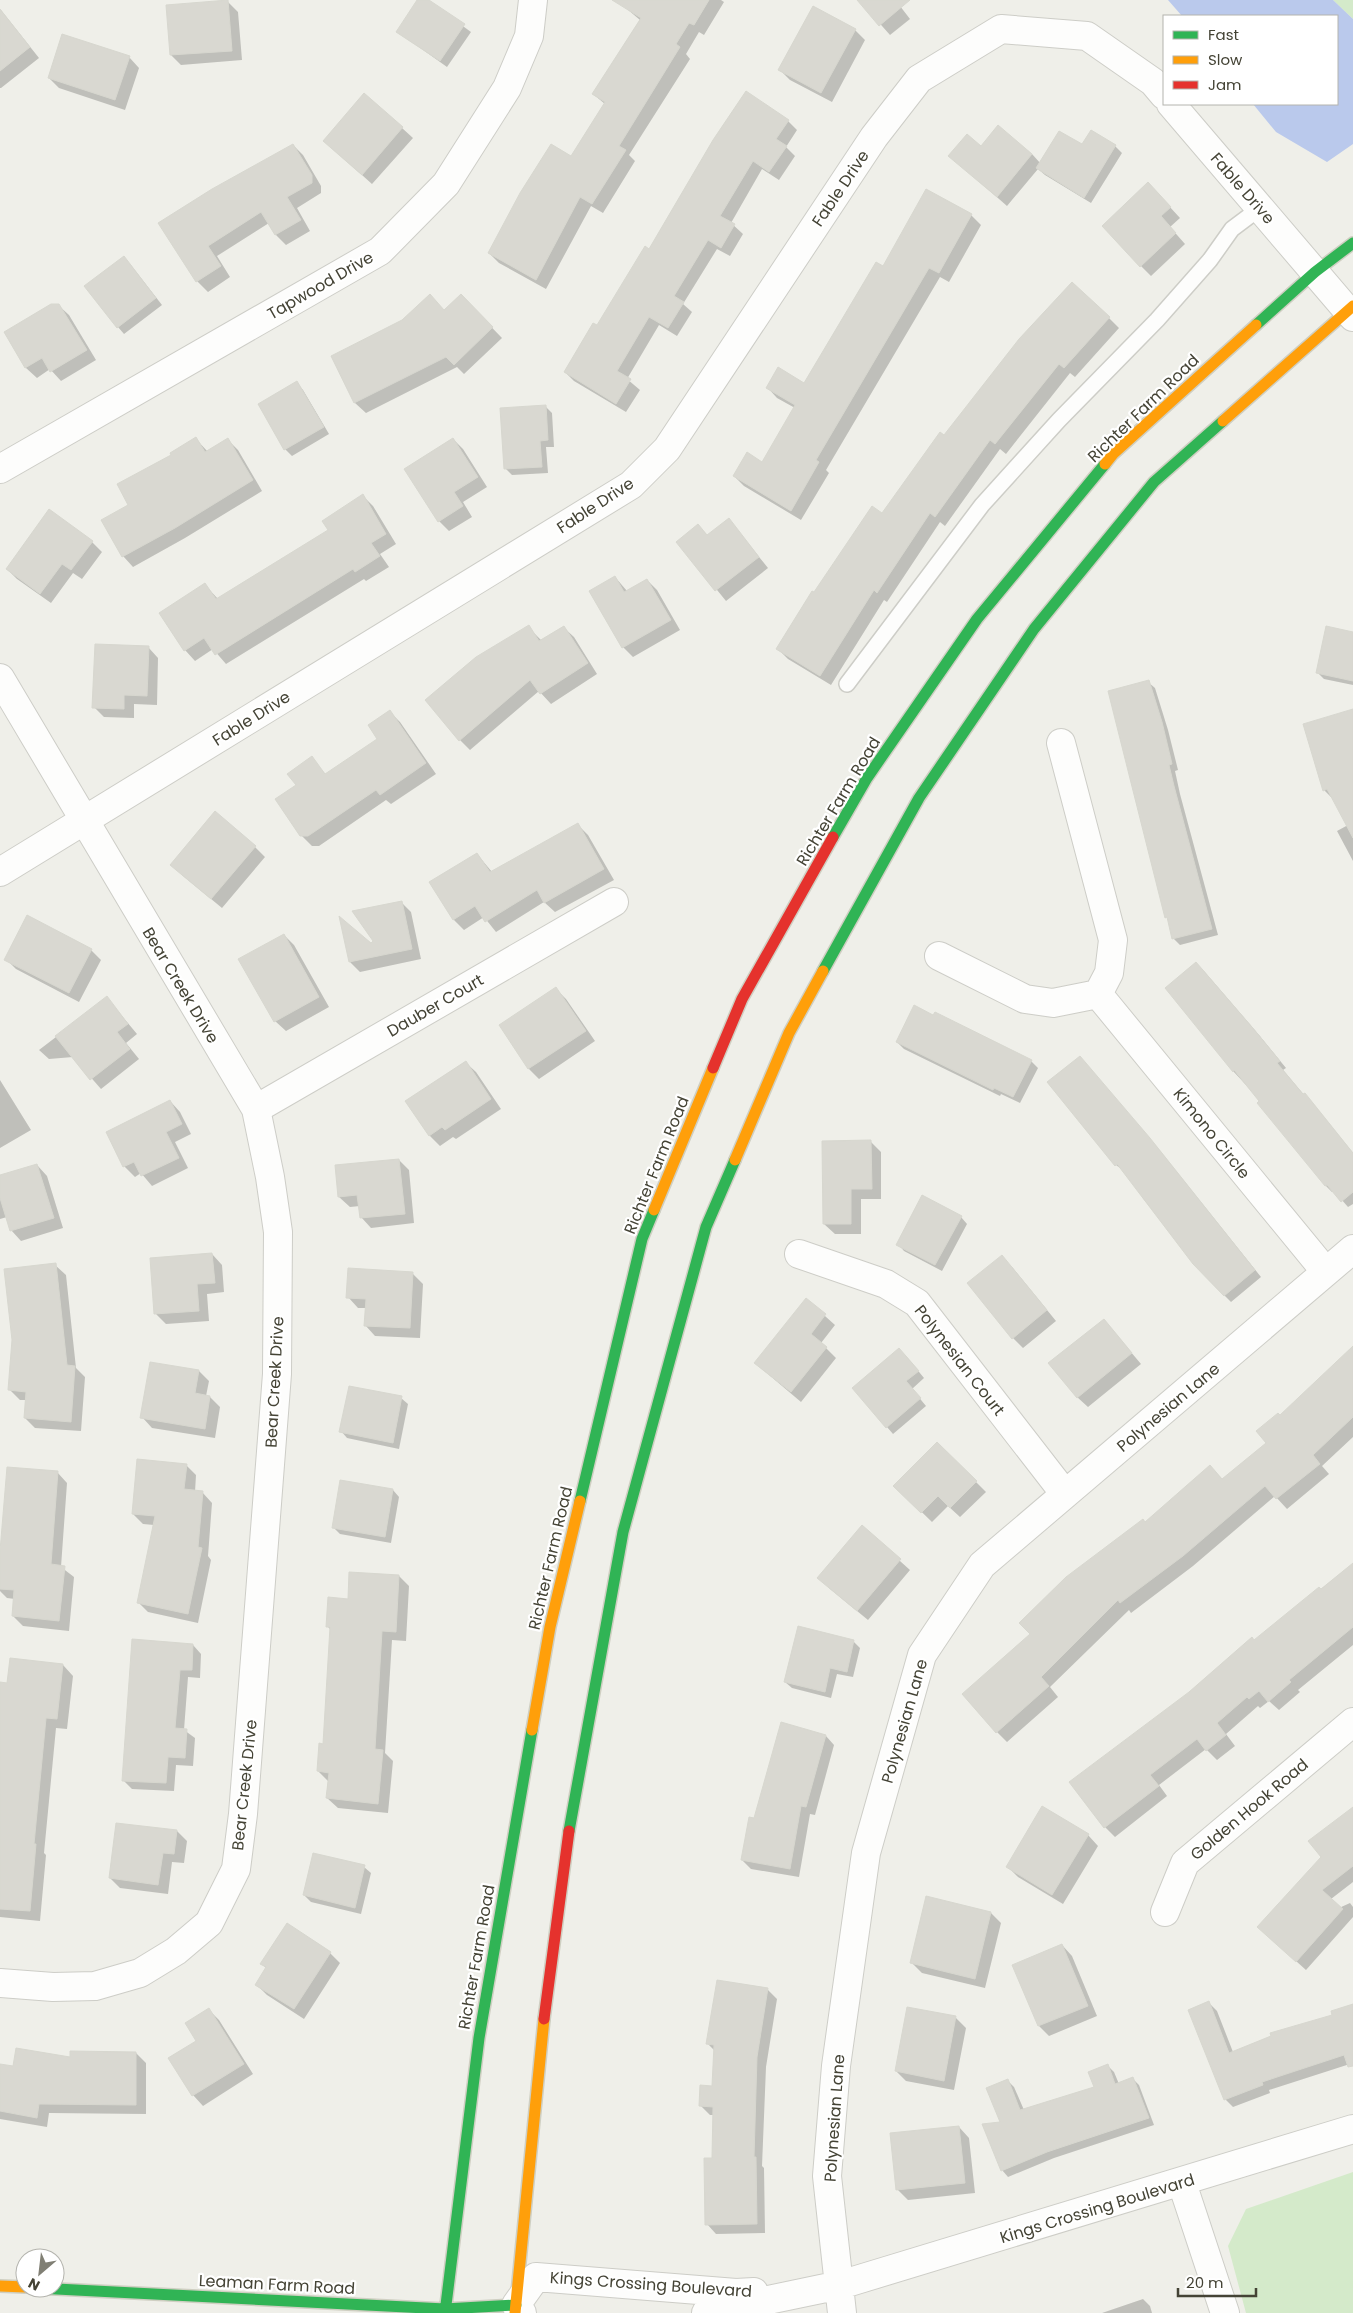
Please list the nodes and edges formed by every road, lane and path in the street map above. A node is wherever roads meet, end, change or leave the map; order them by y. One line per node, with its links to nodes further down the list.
1 (533, 0): 8 (street, Tapwood Drive)
2 (1163, 94): 12 (street, Fable Drive)
3 (1173, 105): 4 (street, Fable Drive)
4 (1260, 208): 6 (street, Fable Drive); 10 (lane)
5 (1353, 243): 6 (main road, Richter Farm Road)
6 (1315, 272): 7 (street, Fable Drive); 32 (main road, Richter Farm Road)
7 (1351, 311): 31 (main road)
8 (0, 469)
9 (0, 678): 12 (street, Bear Creek Drive)
10 (847, 684)
11 (1061, 743): 16 (street)
12 (84, 821): 13 (street, Fable Drive); 17 (street, Bear Creek Drive)
13 (0, 872)
14 (614, 902): 17 (street, Dauber Court)
15 (939, 956): 16 (street)
16 (1098, 994): 20 (street, Kimono Circle)
17 (256, 1108): 24 (street, Bear Creek Drive)
18 (1353, 1248): 20 (street, Polynesian Lane)
19 (799, 1254): 21 (street, Polynesian Court)
20 (1326, 1272): 21 (street, Polynesian Lane)
21 (1065, 1494): 28 (street, Polynesian Lane)
22 (1353, 1722): 23 (street, Golden Hook Road)
23 (1165, 1912)
24 (0, 1983)
25 (1353, 2130): 26 (street, Kings Crossing Boulevard)
26 (1182, 2182): 28 (street, Kings Crossing Boulevard); 35 (street)
27 (0, 2286): 29 (main road)
28 (840, 2286): 31 (street, Kings Crossing Boulevard); 33 (street, Kings Crossing Boulevard); 34 (street, Polynesian Lane)
29 (15, 2287)
30 (65, 2290): 32 (main road, Leaman Farm Road)
31 (518, 2310): 32 (main road, Leaman Farm Road)
32 (445, 2311)
33 (706, 2313)
34 (842, 2313)
35 (1225, 2313)

